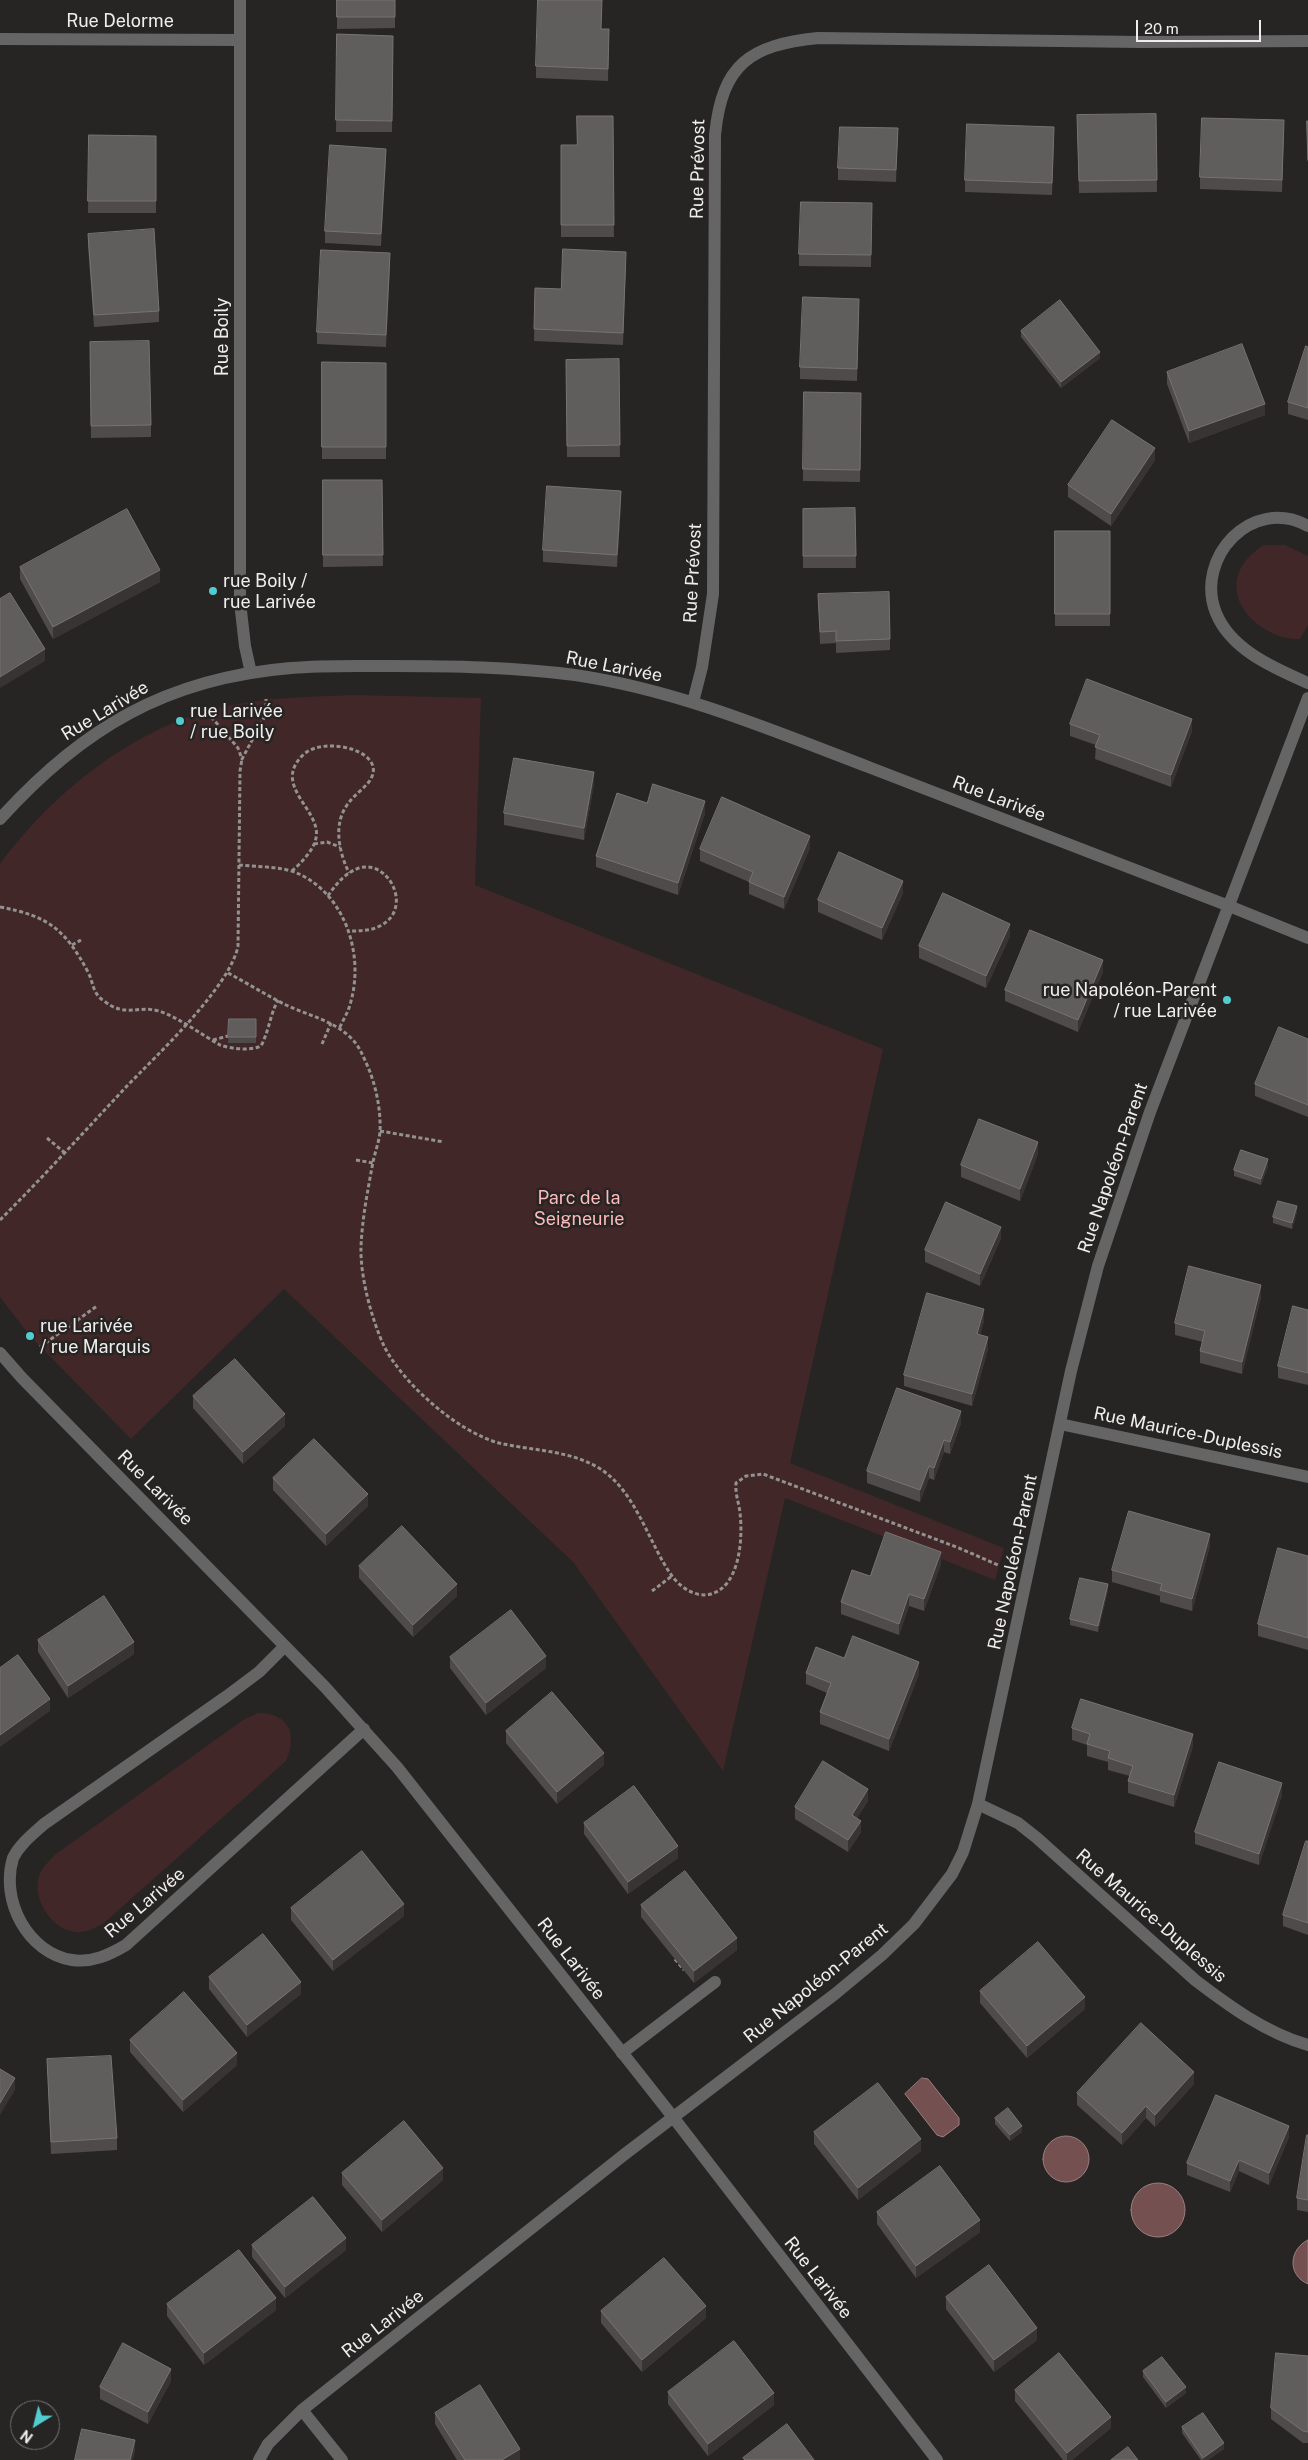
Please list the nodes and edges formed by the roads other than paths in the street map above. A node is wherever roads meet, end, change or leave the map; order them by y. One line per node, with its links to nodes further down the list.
1 (240, 0): 3 (street, Rue Boily)
2 (0, 39): 3 (street, Rue Delorme)
3 (240, 40): 6 (street, Rue Boily)
4 (1308, 41): 9 (street, Rue Prévost)
5 (1308, 526): 7 (street)
6 (251, 673): 9 (street, Rue Larivée); 10 (street, Rue Larivée)
7 (1308, 683)
8 (1308, 698): 11 (street)
9 (693, 702): 11 (street, Rue Larivée)
10 (0, 819)
11 (1229, 906): 12 (street, Rue Larivée); 14 (street, Rue Napoléon-Parent)
12 (1308, 938)
13 (0, 1353): 16 (street, Rue Larivée)
14 (1060, 1424): 15 (street, Rue Maurice-Duplessis); 18 (street, Rue Napoléon-Parent)
15 (1308, 1477)
16 (285, 1646): 17 (street, Rue Larivée); 17 (street, Rue Larivée)
17 (364, 1729): 21 (street, Rue Larivée)
18 (978, 1804): 20 (street, Rue Maurice-Duplessis); 22 (street, Rue Napoléon-Parent)
19 (715, 1982): 21 (street)
20 (1308, 2045)
21 (622, 2053): 22 (street, Rue Larivée)
22 (673, 2117): 23 (street, Rue Larivée); 26 (street, Rue Larivée)
23 (302, 2410): 24 (street, Rue Larivée); 25 (street)
24 (259, 2460)
25 (342, 2460)
26 (937, 2460)

